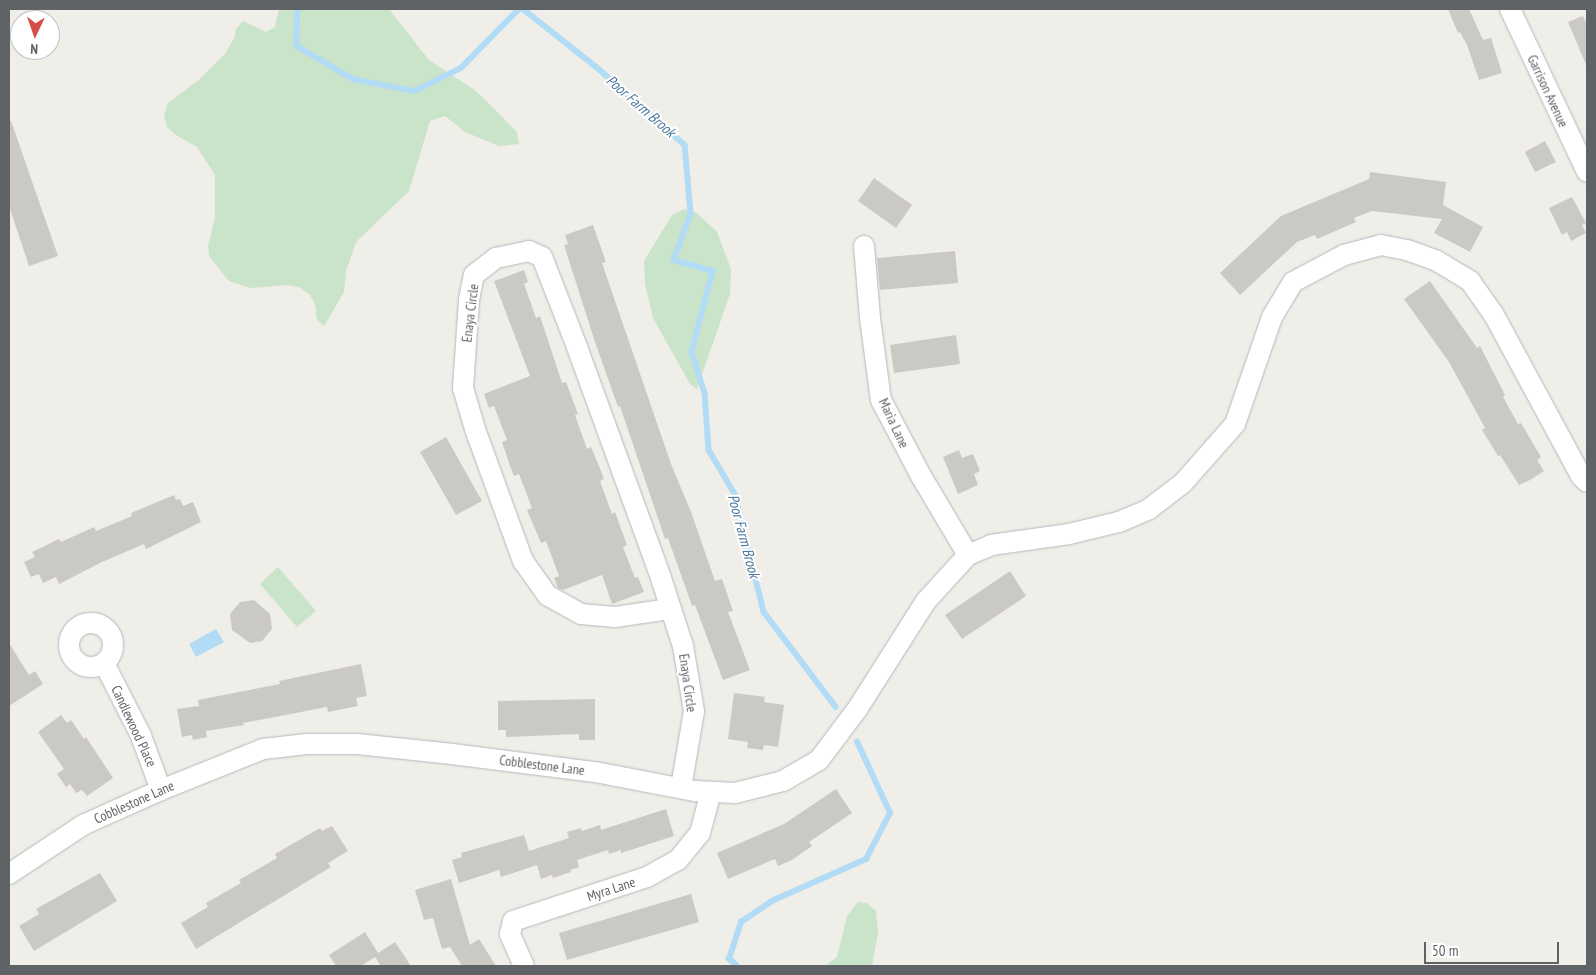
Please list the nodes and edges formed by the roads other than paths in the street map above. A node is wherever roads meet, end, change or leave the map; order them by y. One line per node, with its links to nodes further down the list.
1 (1510, 9): 2 (street, Garrison Avenue)
2 (1587, 172)
3 (864, 246): 5 (street, Maria Lane)
4 (1587, 482): 5 (street, Cobblestone Lane)
5 (968, 555): 10 (street, Cobblestone Lane)
6 (669, 609): 6 (street, Enaya Circle); 8 (street, Enaya Circle)
7 (104, 663): 9 (street, Candlewood Place)
8 (681, 788): 9 (street, Cobblestone Lane); 10 (street, Cobblestone Lane)
9 (161, 790): 11 (street, Cobblestone Lane)
10 (711, 792): 12 (street, Myra Lane)
11 (9, 874)
12 (524, 966)

